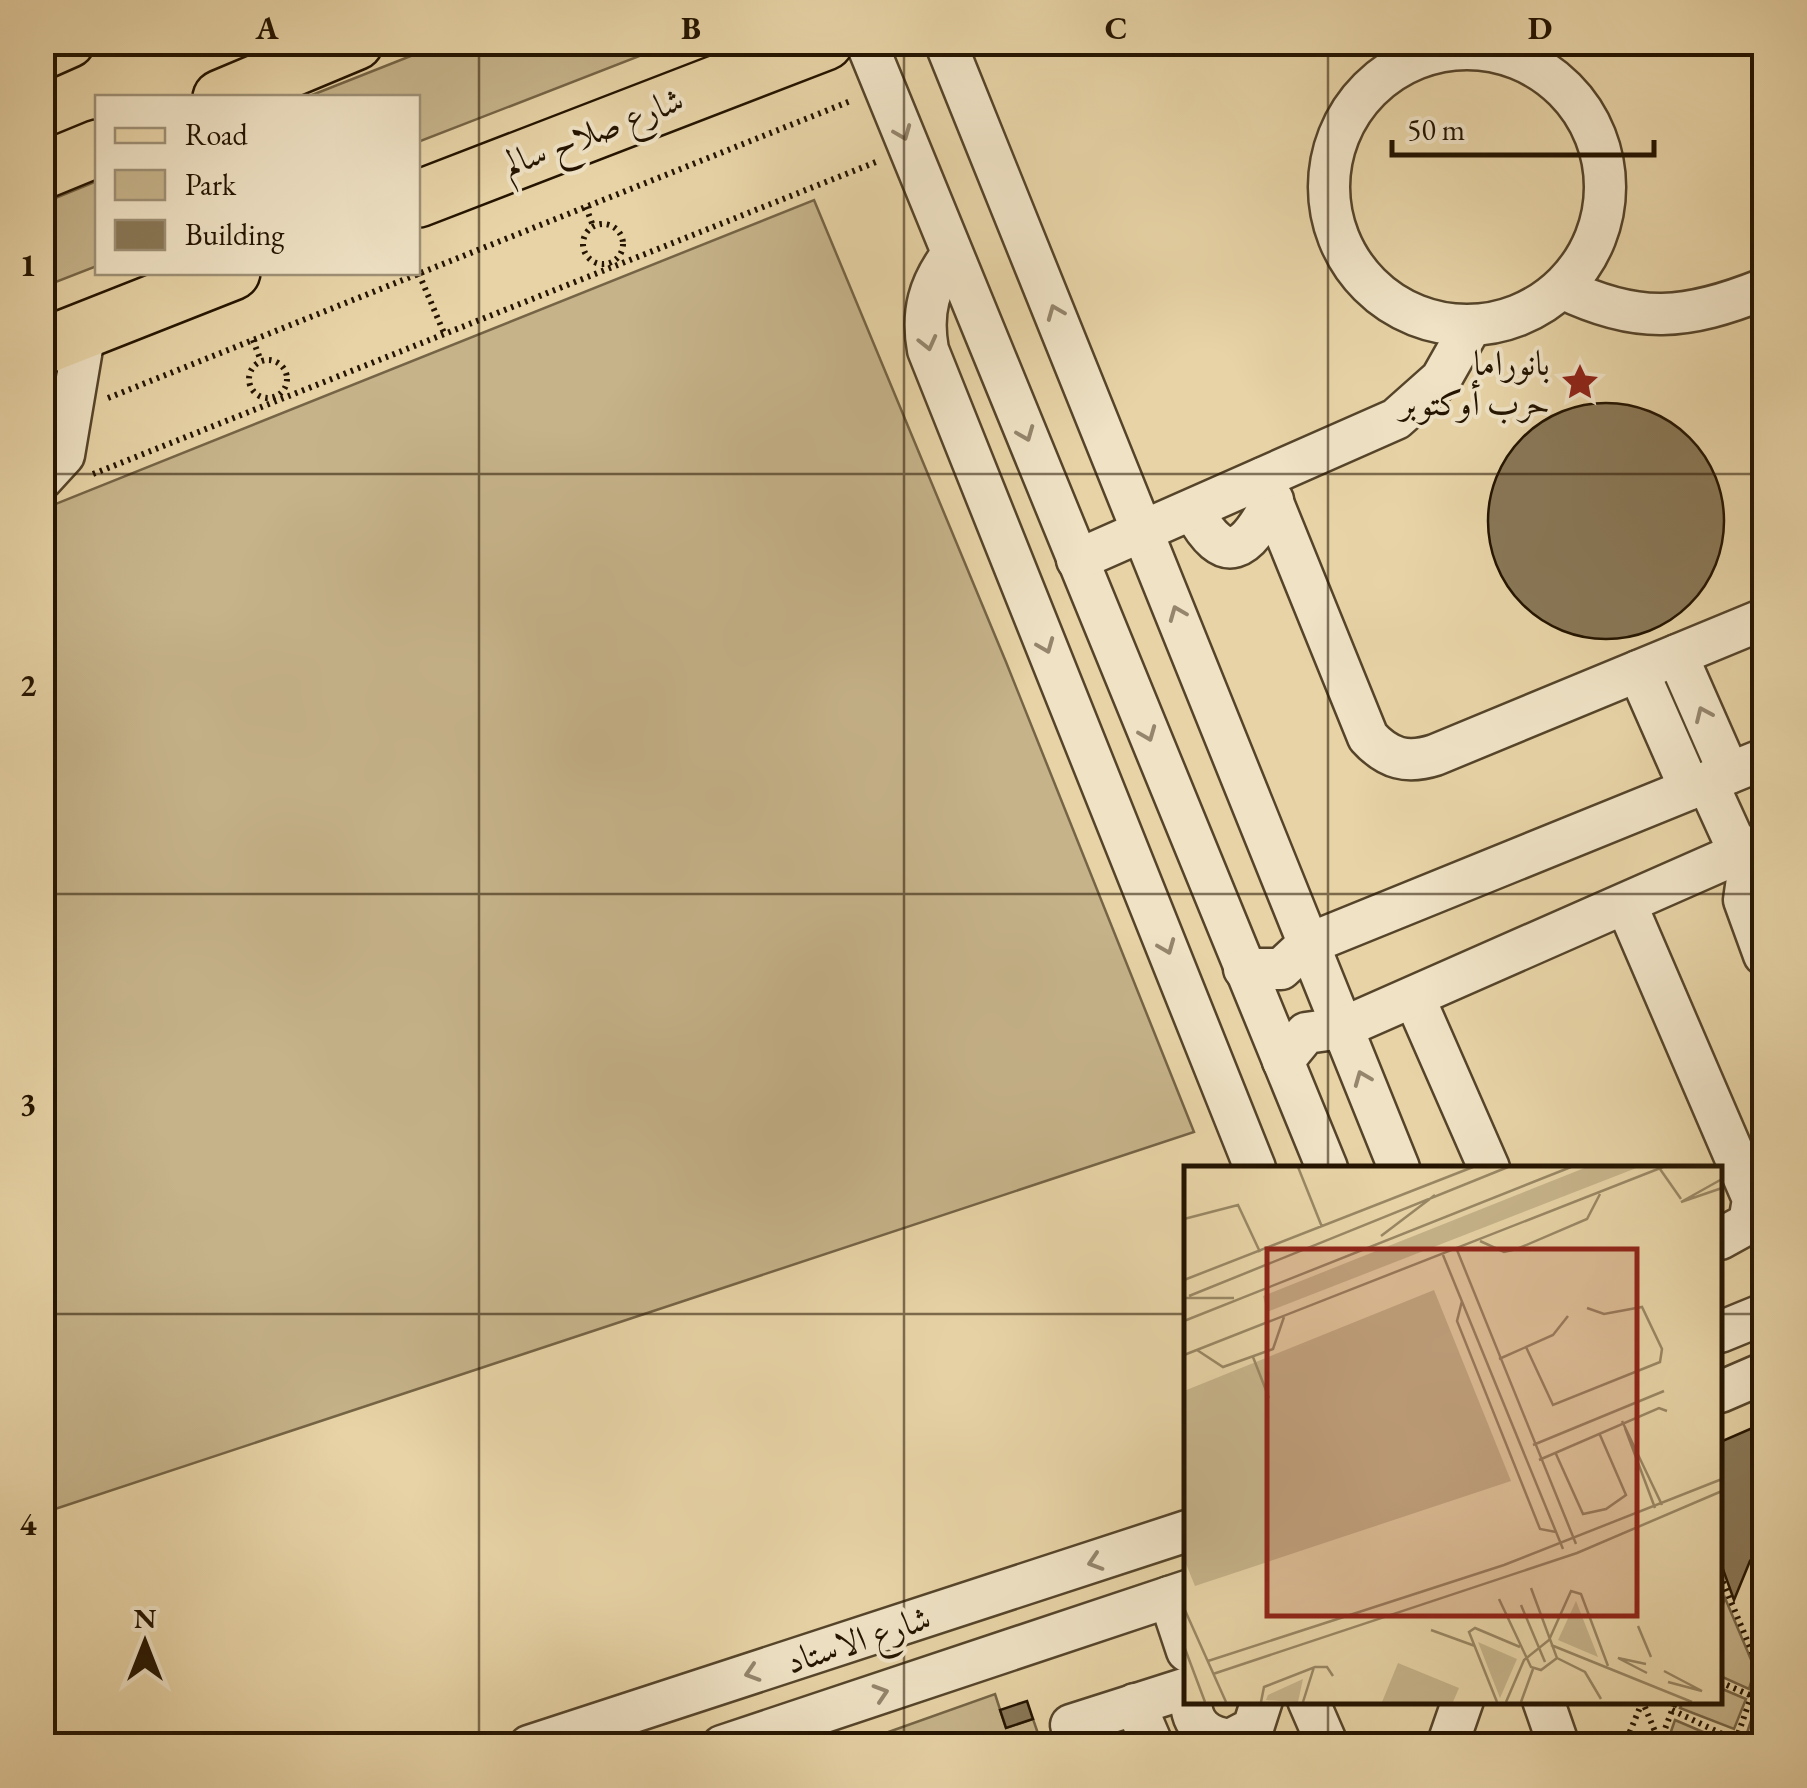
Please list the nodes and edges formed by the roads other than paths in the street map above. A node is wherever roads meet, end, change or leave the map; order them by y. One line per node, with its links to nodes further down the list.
1 (70, 42): 7 (main road)
2 (355, 42): 8 (highway)
3 (825, 42): 11 (highway, شارع صلاح سالم)
4 (866, 42): 12 (street, one-way to 12)
5 (945, 42): 20 (street, one-way to 5)
6 (1421, 49): 14 (street); 16 (street)
7 (42, 54)
8 (228, 95)
9 (95, 149): 10 (highway)
10 (42, 171)
11 (420, 197)
12 (952, 254): 21 (street, one-way to 21); 34 (street, one-way to 34)
13 (224, 275): 17 (highway)
14 (1562, 288): 15 (street); 16 (street)
15 (1764, 289)
16 (1471, 326): 19 (street)
17 (64, 338): 18 (street)
18 (42, 479)
19 (1268, 489): 20 (street); 24 (street)
20 (1145, 531): 21 (street); 28 (street, one-way to 20)
21 (1077, 560): 30 (street, one-way to 30)
22 (1764, 619): 23 (street)
23 (1677, 655): 24 (street); 25 (street, one-way to 23)
24 (1638, 671): 25 (street)
25 (1723, 776): 26 (street); 28 (street)
26 (1754, 862): 27 (street); 29 (street)
27 (1626, 904): 31 (street); 38 (street)
28 (1308, 944): 30 (street); 32 (street)
29 (1764, 955)
30 (1244, 969): 33 (street)
31 (1414, 997): 32 (street); 37 (street)
32 (1342, 1028): 33 (street); 36 (street, one-way to 32)
33 (1283, 1061): 35 (street)
34 (1253, 1166)
35 (1325, 1166)
36 (1398, 1166)
37 (1488, 1166)
38 (1722, 1238)
39 (1764, 1314): 40 (street)
40 (1722, 1331)
41 (1764, 1373): 42 (street)
42 (1722, 1391)
43 (1184, 1532): 55 (street, شارع الاستاد, one-way to 55)
44 (1178, 1594): 45 (street); 56 (street, شارع الاستاد, one-way to 44)
45 (1184, 1632)
46 (1184, 1689): 52 (street)
47 (1192, 1703): 54 (street)
48 (1262, 1703): 54 (street)
49 (1309, 1703): 58 (street)
50 (1463, 1703): 59 (street)
51 (1544, 1703): 60 (street)
52 (1135, 1704): 53 (street); 57 (street)
53 (1071, 1725)
54 (1244, 1741)
55 (529, 1746)
56 (722, 1746)
57 (1152, 1746)
58 (1328, 1746)
59 (1447, 1746)
60 (1560, 1746)

